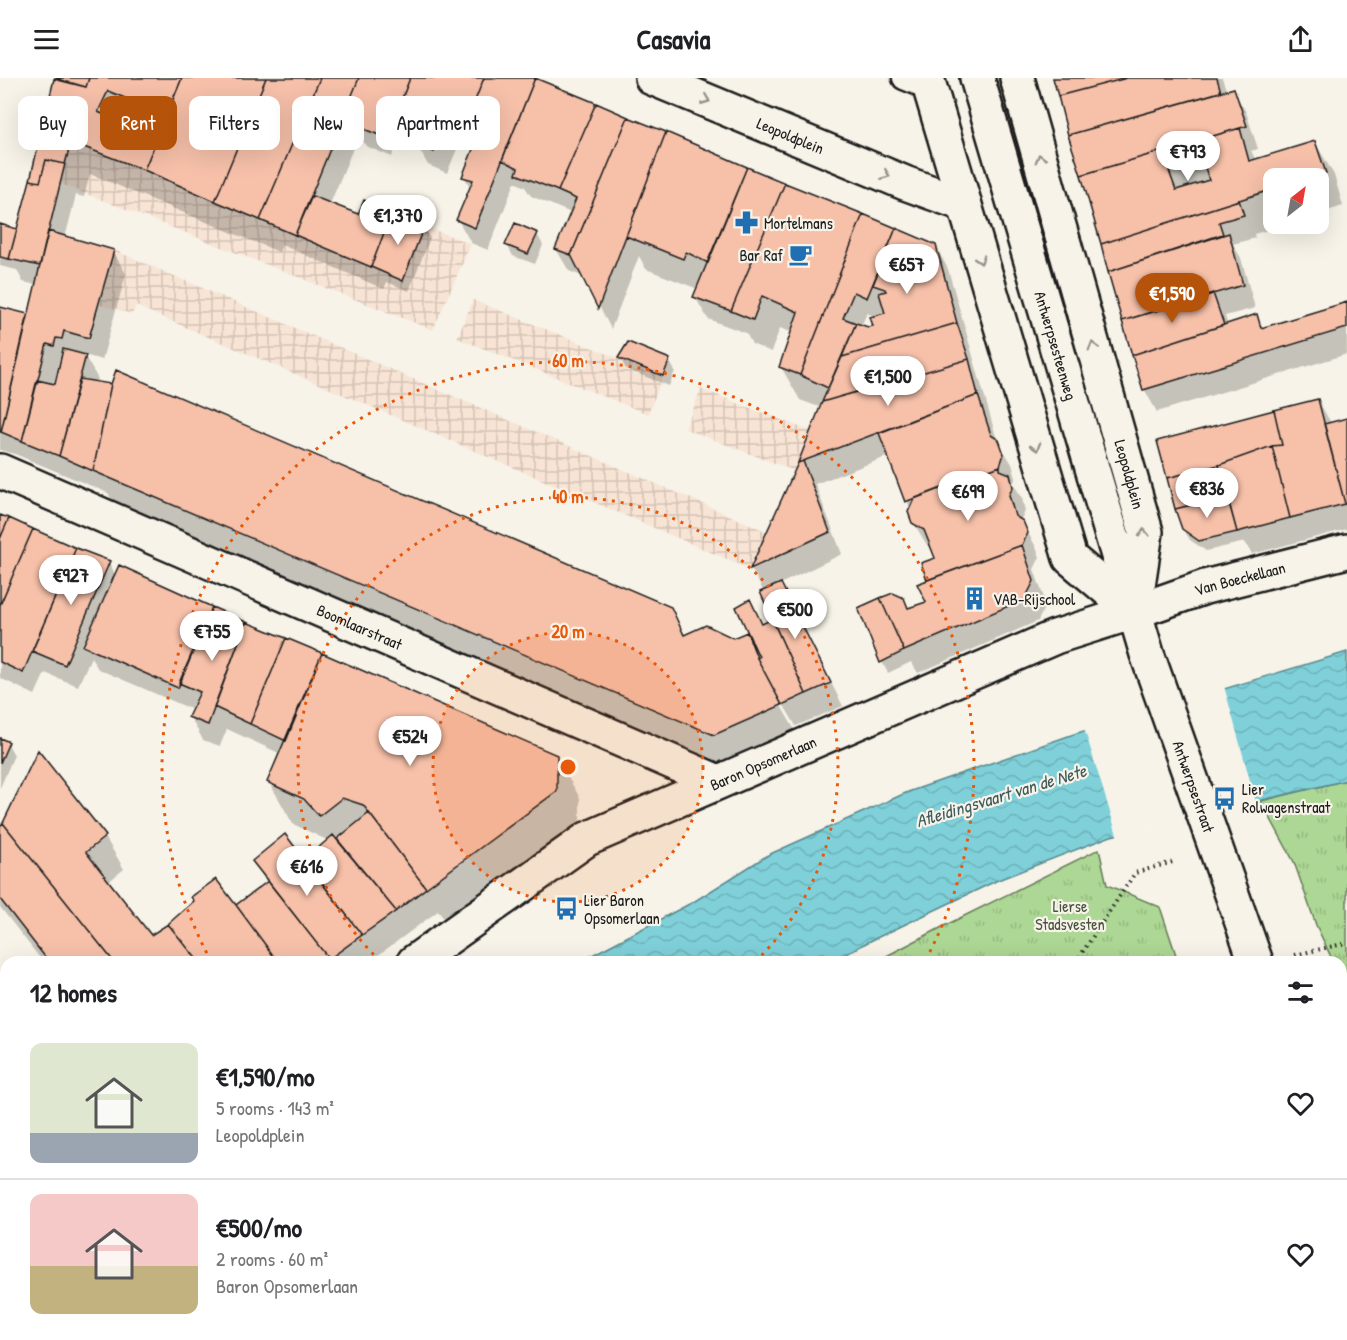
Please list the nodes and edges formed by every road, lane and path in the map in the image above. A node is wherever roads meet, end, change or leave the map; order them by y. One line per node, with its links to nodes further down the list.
1 (652, 78): 5 (street, Leopoldplein, one-way to 5)
2 (977, 78): 8 (street, Antwerpsesteenweg)
3 (1017, 78): 8 (street, Leopoldplein, one-way to 3)
4 (921, 82): 5 (street)
5 (963, 204): 8 (street, one-way to 8)
6 (0, 471): 9 (street, Boomlaarstraat)
7 (1347, 551): 8 (street, Van Boeckellaan)
8 (1134, 612): 9 (street, Baron Opsomerlaan); 10 (street, Antwerpsestraat)
9 (718, 782): 12 (street, Baron Opsomerlaan)
10 (1213, 843): 13 (path); 14 (street, Antwerpsestraat)
11 (1347, 944): 15 (path)
12 (422, 956)
13 (1080, 956)
14 (1269, 956)
15 (1285, 956)

